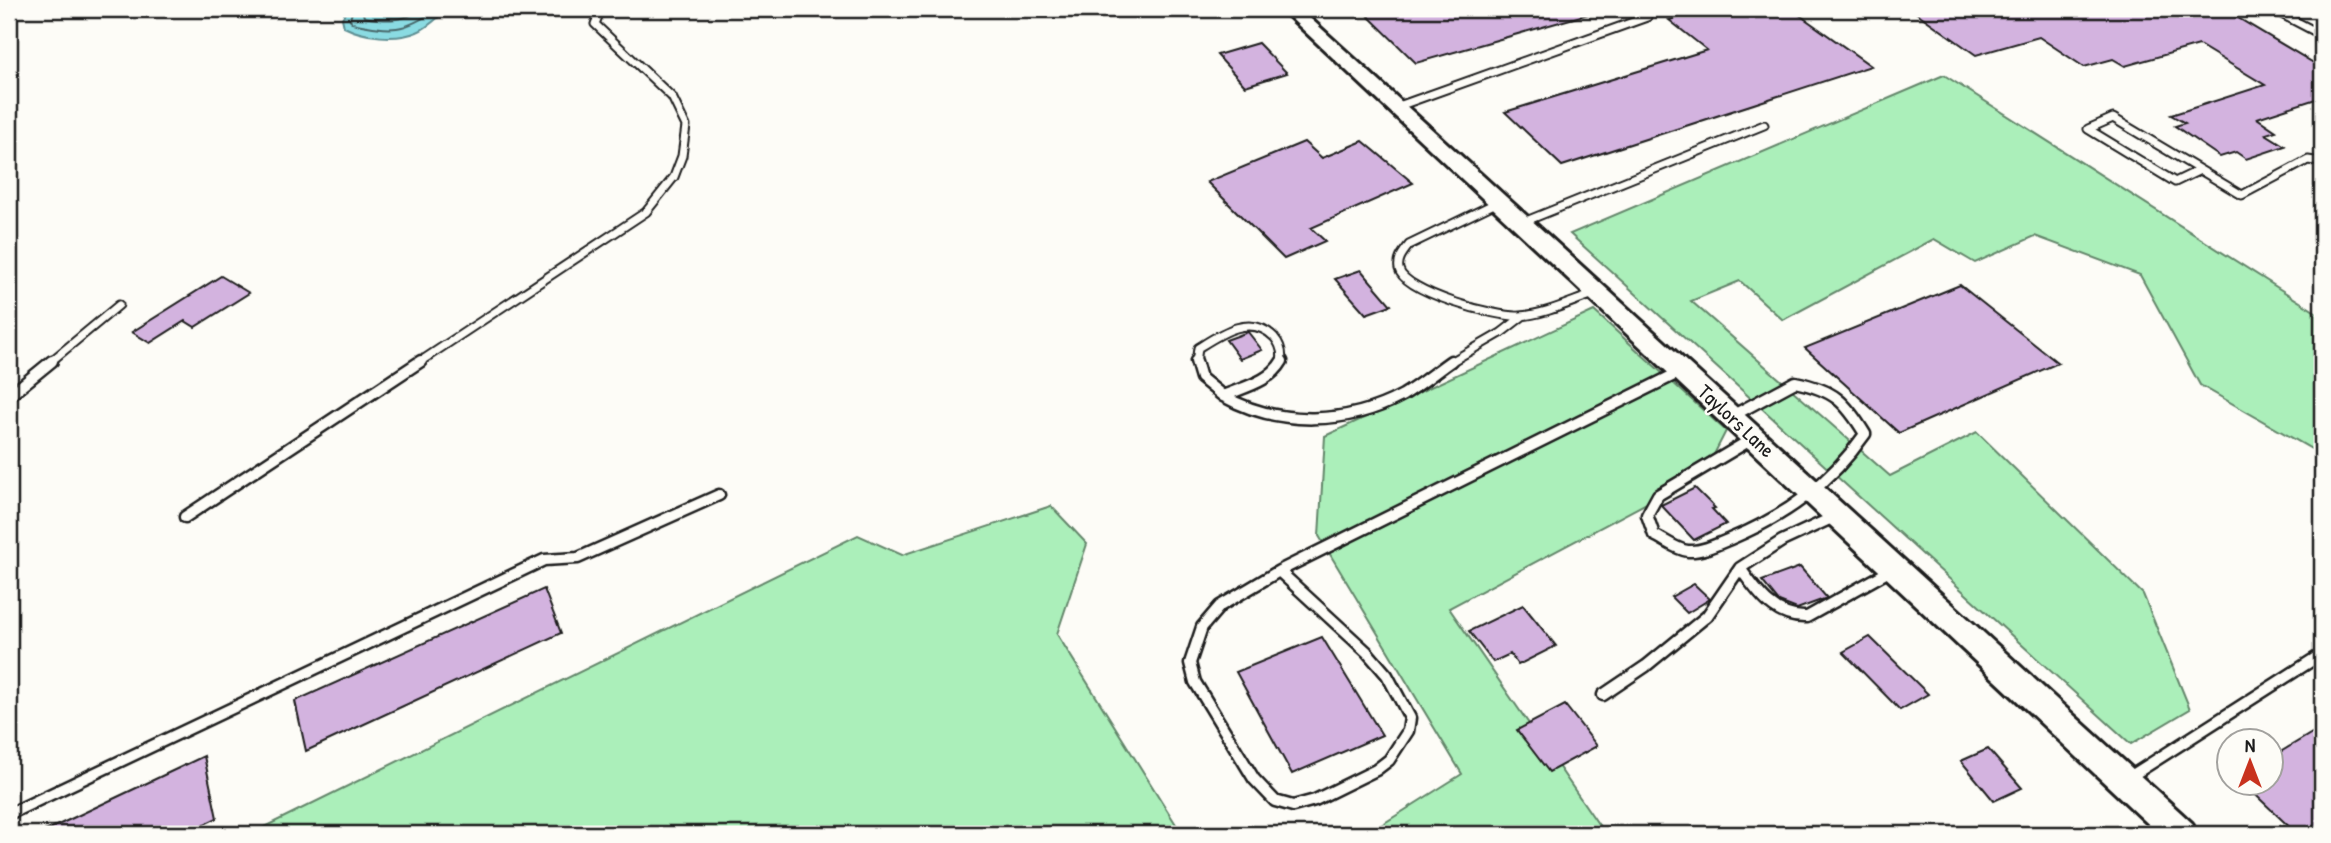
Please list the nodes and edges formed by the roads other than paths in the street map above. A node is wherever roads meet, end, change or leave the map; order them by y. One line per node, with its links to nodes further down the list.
1 (601, 9): 23 (lane)
2 (1290, 9): 6 (street, Taylors Lane)
3 (2272, 9): 5 (lane)
4 (1647, 18): 6 (lane)
5 (2322, 35)
6 (1396, 107): 10 (street, Taylors Lane)
7 (1764, 125): 11 (lane)
8 (2322, 162): 9 (lane)
9 (2200, 170): 9 (lane)
10 (1498, 202): 11 (street, Taylors Lane); 14 (lane)
11 (1521, 223): 12 (street, Taylors Lane)
12 (1598, 293): 14 (lane); 15 (street, Taylors Lane)
13 (119, 305): 16 (lane)
14 (1523, 316): 17 (lane)
15 (1682, 372): 18 (street, Taylors Lane); 26 (lane)
16 (9, 396)
17 (1223, 396): 17 (lane)
18 (1730, 417): 19 (street, Taylors Lane); 20 (lane)
19 (1754, 438): 20 (street, Taylors Lane); 20 (lane)
20 (1813, 493): 22 (street, Taylors Lane)
21 (719, 495): 30 (lane)
22 (1837, 515): 24 (lane); 25 (street, Taylors Lane)
23 (185, 517)
24 (1740, 568): 25 (lane); 28 (lane)
25 (1894, 568): 29 (street, Taylors Lane)
26 (1279, 571): 26 (lane)
27 (2322, 654): 29 (lane)
28 (1603, 695)
29 (2124, 781): 31 (street, Taylors Lane)
30 (9, 814)
31 (2182, 834)

